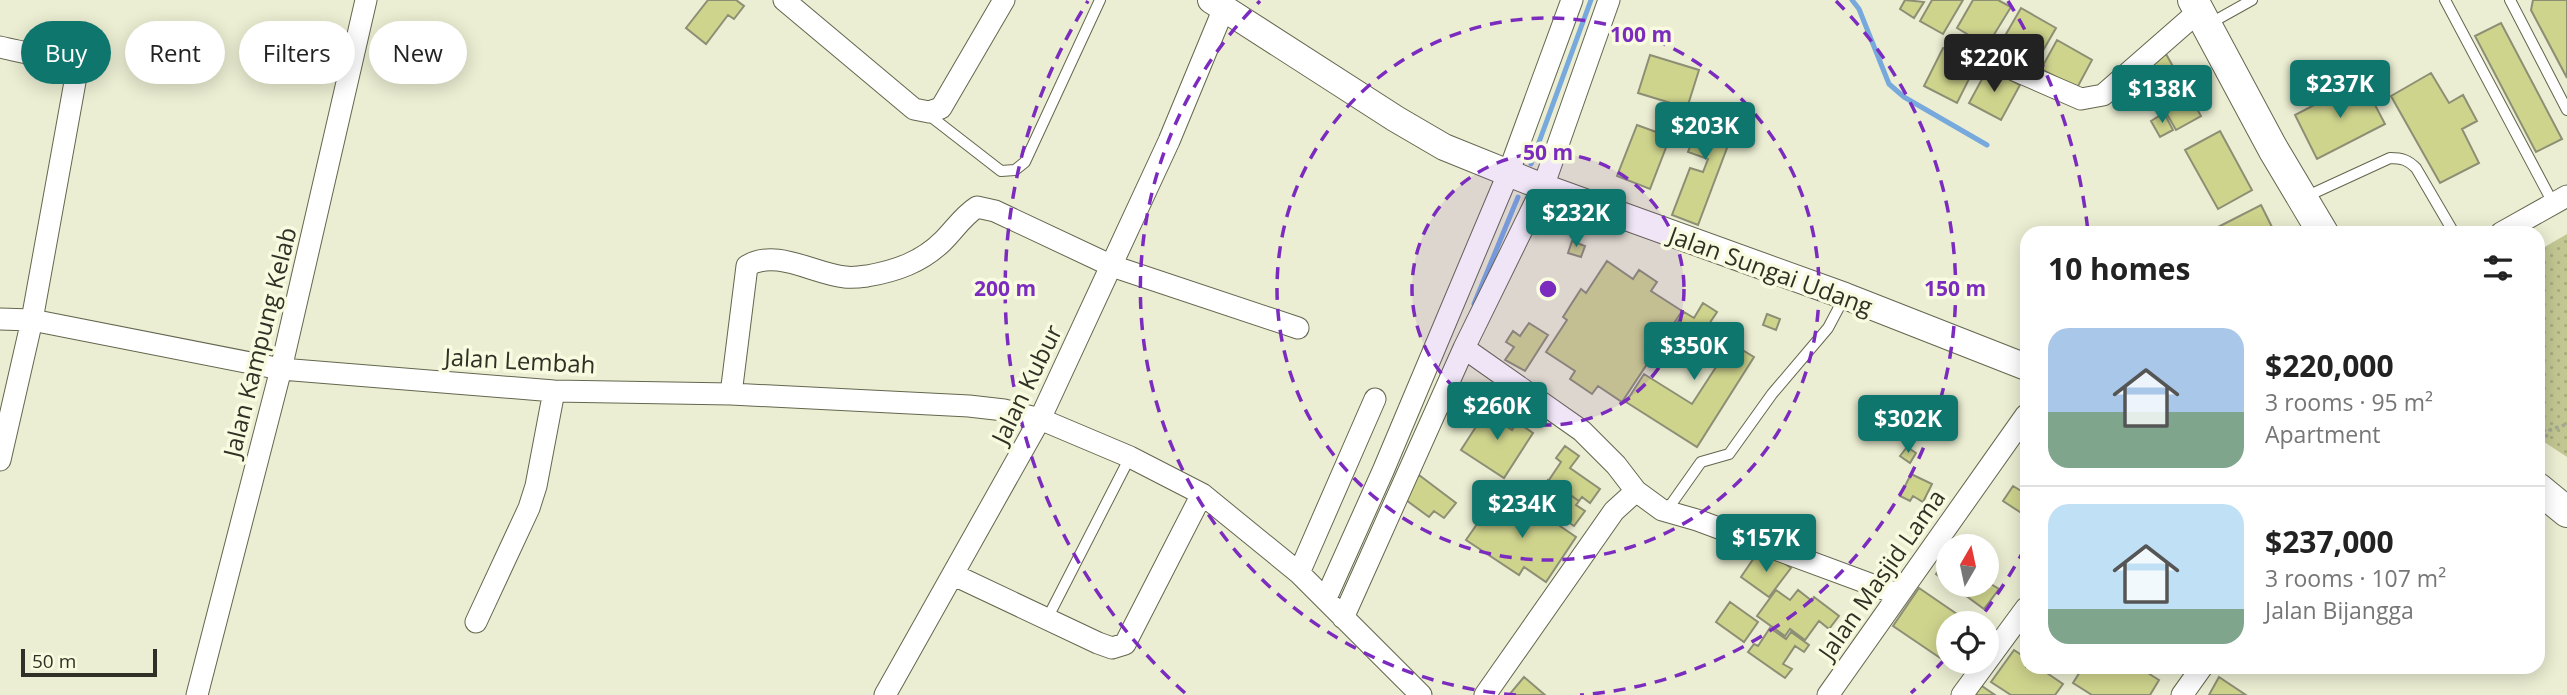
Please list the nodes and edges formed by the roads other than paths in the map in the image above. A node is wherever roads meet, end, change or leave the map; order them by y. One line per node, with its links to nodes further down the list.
1 (366, 0): 30 (street, Jalan Kampung Kelab)
2 (784, 0): 15 (street)
3 (1003, 0): 15 (street)
4 (1100, 0): 15 (lane)
5 (1572, 0): 16 (street)
6 (1609, 0): 17 (street)
7 (2252, 0): 11 (lane)
8 (2445, 0): 19 (lane)
9 (2510, 0): 14 (lane)
10 (1217, 4): 16 (street, Jalan Sungai Udang); 23 (street, Jalan Kubur)
11 (2200, 12): 13 (street); 18 (main road)
12 (0, 47): 26 (street)
13 (1989, 59)
14 (2567, 110)
15 (923, 111)
16 (1508, 174): 17 (street, Jalan Sungai Udang); 39 (street)
17 (1544, 187): 24 (street, Jalan Sungai Udang); 28 (street)
18 (2302, 199): 20 (main road); 21 (lane)
19 (2560, 199): 22 (street)
20 (2319, 226)
21 (2450, 226)
22 (2513, 226)
23 (1112, 266): 27 (street); 32 (street); 34 (street, Jalan Kubur)
24 (1845, 296): 29 (street, Jalan Sungai Udang); 45 (lane)
25 (0, 319): 26 (street, Jalan Lembah)
26 (32, 320): 30 (street, Jalan Lembah); 38 (street)
27 (1298, 328)
28 (1464, 348): 42 (street); 52 (street)
29 (2020, 365)
30 (281, 369): 31 (street, Jalan Lembah); 56 (street, Jalan Kampung Kelab)
31 (554, 391): 32 (street, Jalan Lembah); 54 (street)
32 (731, 394): 34 (street, Jalan Lembah)
33 (1375, 399): 37 (street)
34 (1040, 419): 36 (street, Jalan Lembah); 48 (street, Jalan Kubur)
35 (2020, 423): 49 (street, Jalan Masjid Lama)
36 (1130, 457): 43 (street, Jalan Lembah); 53 (lane)
37 (1350, 457): 39 (street); 47 (street)
38 (0, 460)
39 (1383, 471): 50 (street)
40 (2545, 471): 41 (main road)
41 (2567, 485)
42 (1636, 491): 45 (street); 59 (street)
43 (1202, 494): 47 (street, Jalan Lembah); 53 (street)
44 (2545, 494): 46 (main road)
45 (1662, 510): 49 (street)
46 (2567, 512)
47 (1299, 573): 50 (street, Jalan Lembah)
48 (954, 575): 53 (street); 57 (street, Jalan Kubur)
49 (1897, 594): 60 (street, Jalan Masjid Lama)
50 (1326, 598): 52 (street, Jalan Lembah)
51 (2020, 616): 61 (street)
52 (1343, 618): 58 (street, Jalan Lembah)
53 (1047, 619)
54 (476, 622)
55 (2197, 674): 62 (street)
56 (197, 695)
57 (885, 695)
58 (1421, 695)
59 (1485, 695)
60 (1828, 695)
61 (1962, 695)
62 (2182, 695)

